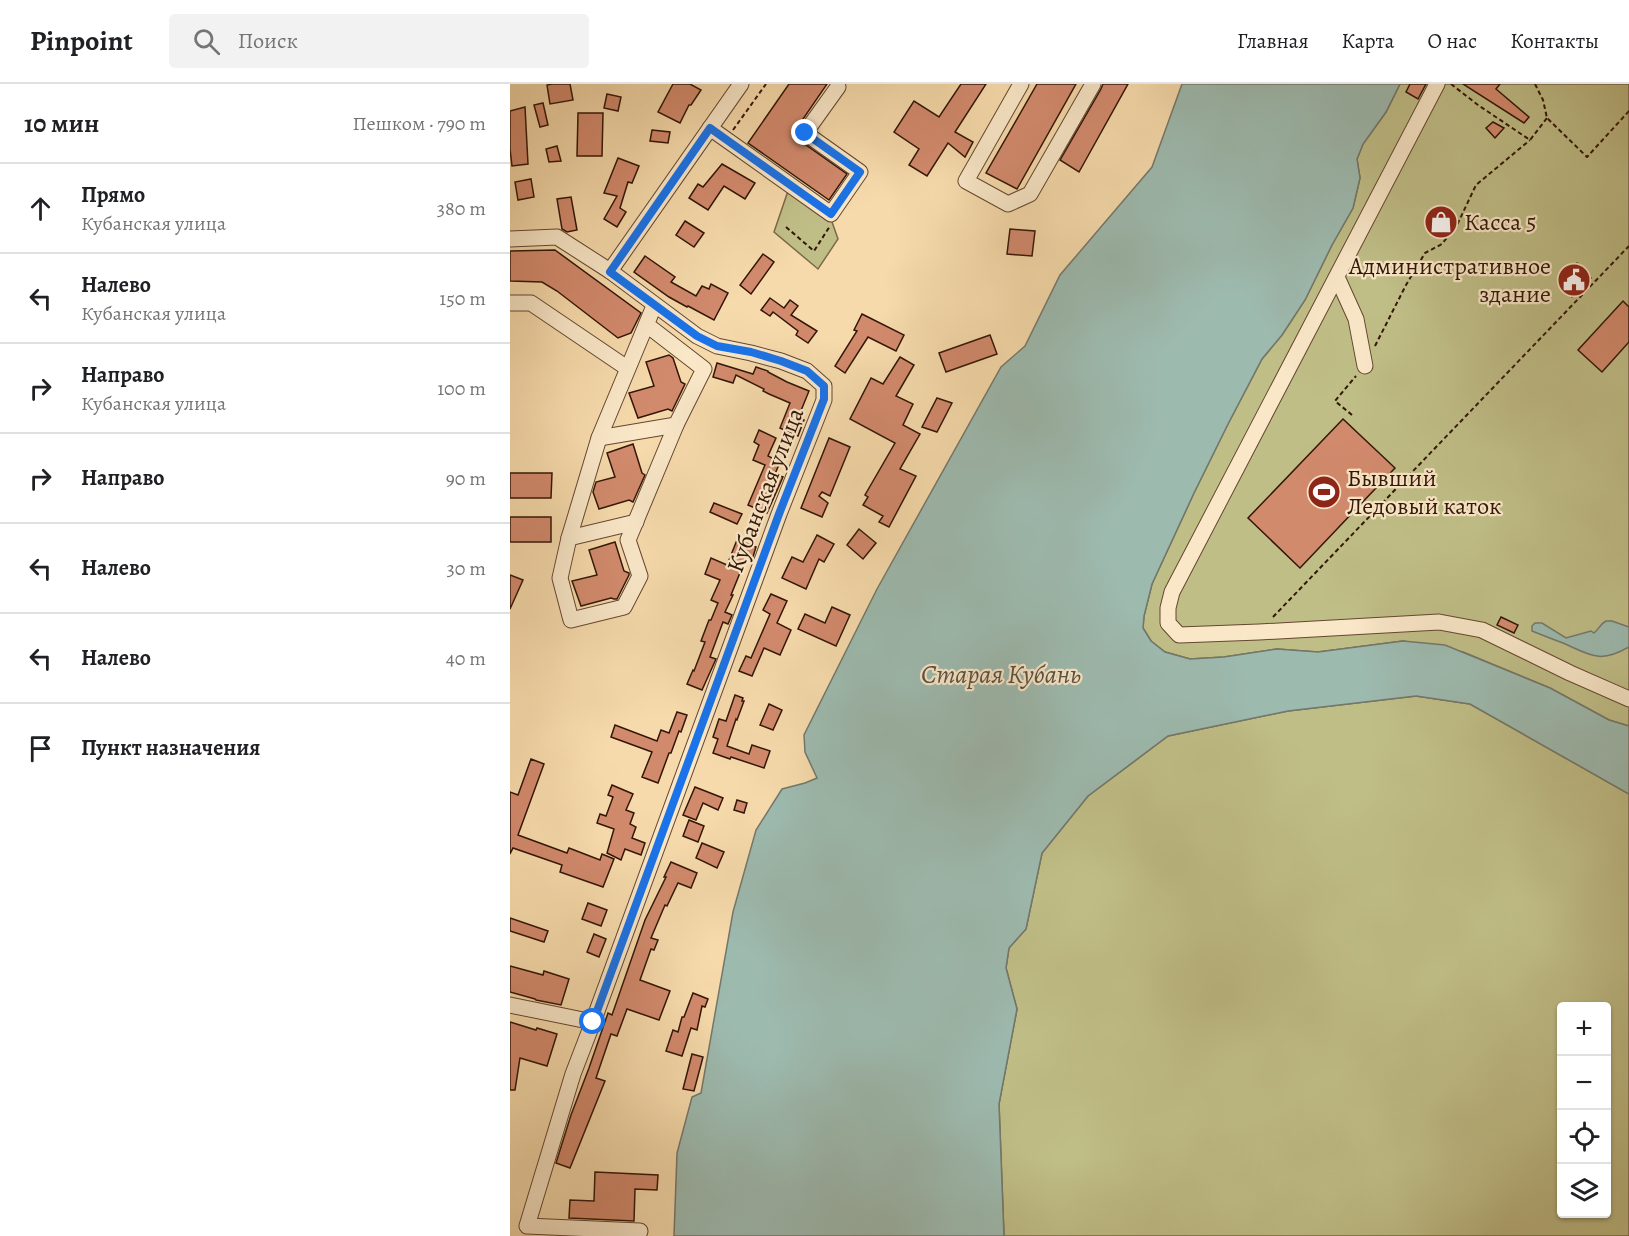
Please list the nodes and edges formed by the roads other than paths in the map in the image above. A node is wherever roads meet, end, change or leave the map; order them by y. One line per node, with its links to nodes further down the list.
1 (741, 84): 6 (street)
2 (1021, 84): 3 (street)
3 (1093, 84)
4 (1437, 84): 9 (street)
5 (838, 87): 6 (street)
6 (710, 128): 8 (street)
7 (510, 239): 8 (street, Кубанская улица)
8 (610, 272): 11 (street, Кубанская улица)
9 (1337, 277): 13 (street); 19 (street)
10 (510, 303): 14 (street)
11 (654, 306): 12 (street); 21 (street, Кубанская улица)
12 (647, 325): 14 (street); 15 (street)
13 (1365, 366)
14 (627, 368): 16 (street)
15 (676, 425): 16 (street); 17 (street)
16 (599, 438): 18 (street)
17 (636, 522): 18 (street); 18 (street)
18 (569, 538)
19 (1629, 699)
20 (510, 1005): 21 (street)
21 (593, 1022): 22 (street, Кубанская улица)
22 (638, 1236)

